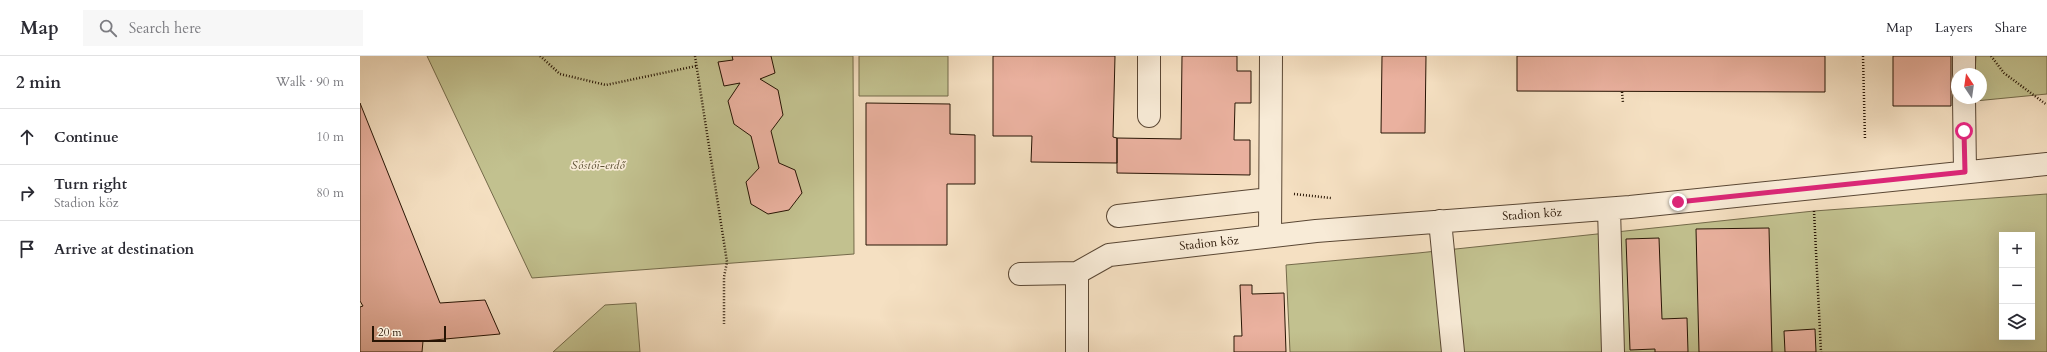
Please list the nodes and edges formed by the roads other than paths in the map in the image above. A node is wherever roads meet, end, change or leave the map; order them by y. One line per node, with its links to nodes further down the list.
1 (1149, 56): 6 (street)
2 (1270, 56): 9 (street)
3 (1964, 56): 4 (street)
4 (1964, 68)
5 (1964, 104): 8 (street)
6 (1149, 116)
7 (2047, 164): 8 (street, Stadion köz)
8 (1965, 172): 10 (street, Stadion köz)
9 (1270, 196): 11 (street); 13 (street)
10 (1609, 209): 12 (street, Stadion köz); 18 (street)
11 (1118, 216)
12 (1440, 222): 13 (street, Stadion köz); 17 (street)
13 (1270, 236): 14 (street, Stadion köz)
14 (1077, 273): 15 (street, Stadion köz); 16 (street)
15 (1020, 274)
16 (1077, 352)
17 (1453, 352)
18 (1613, 352)

